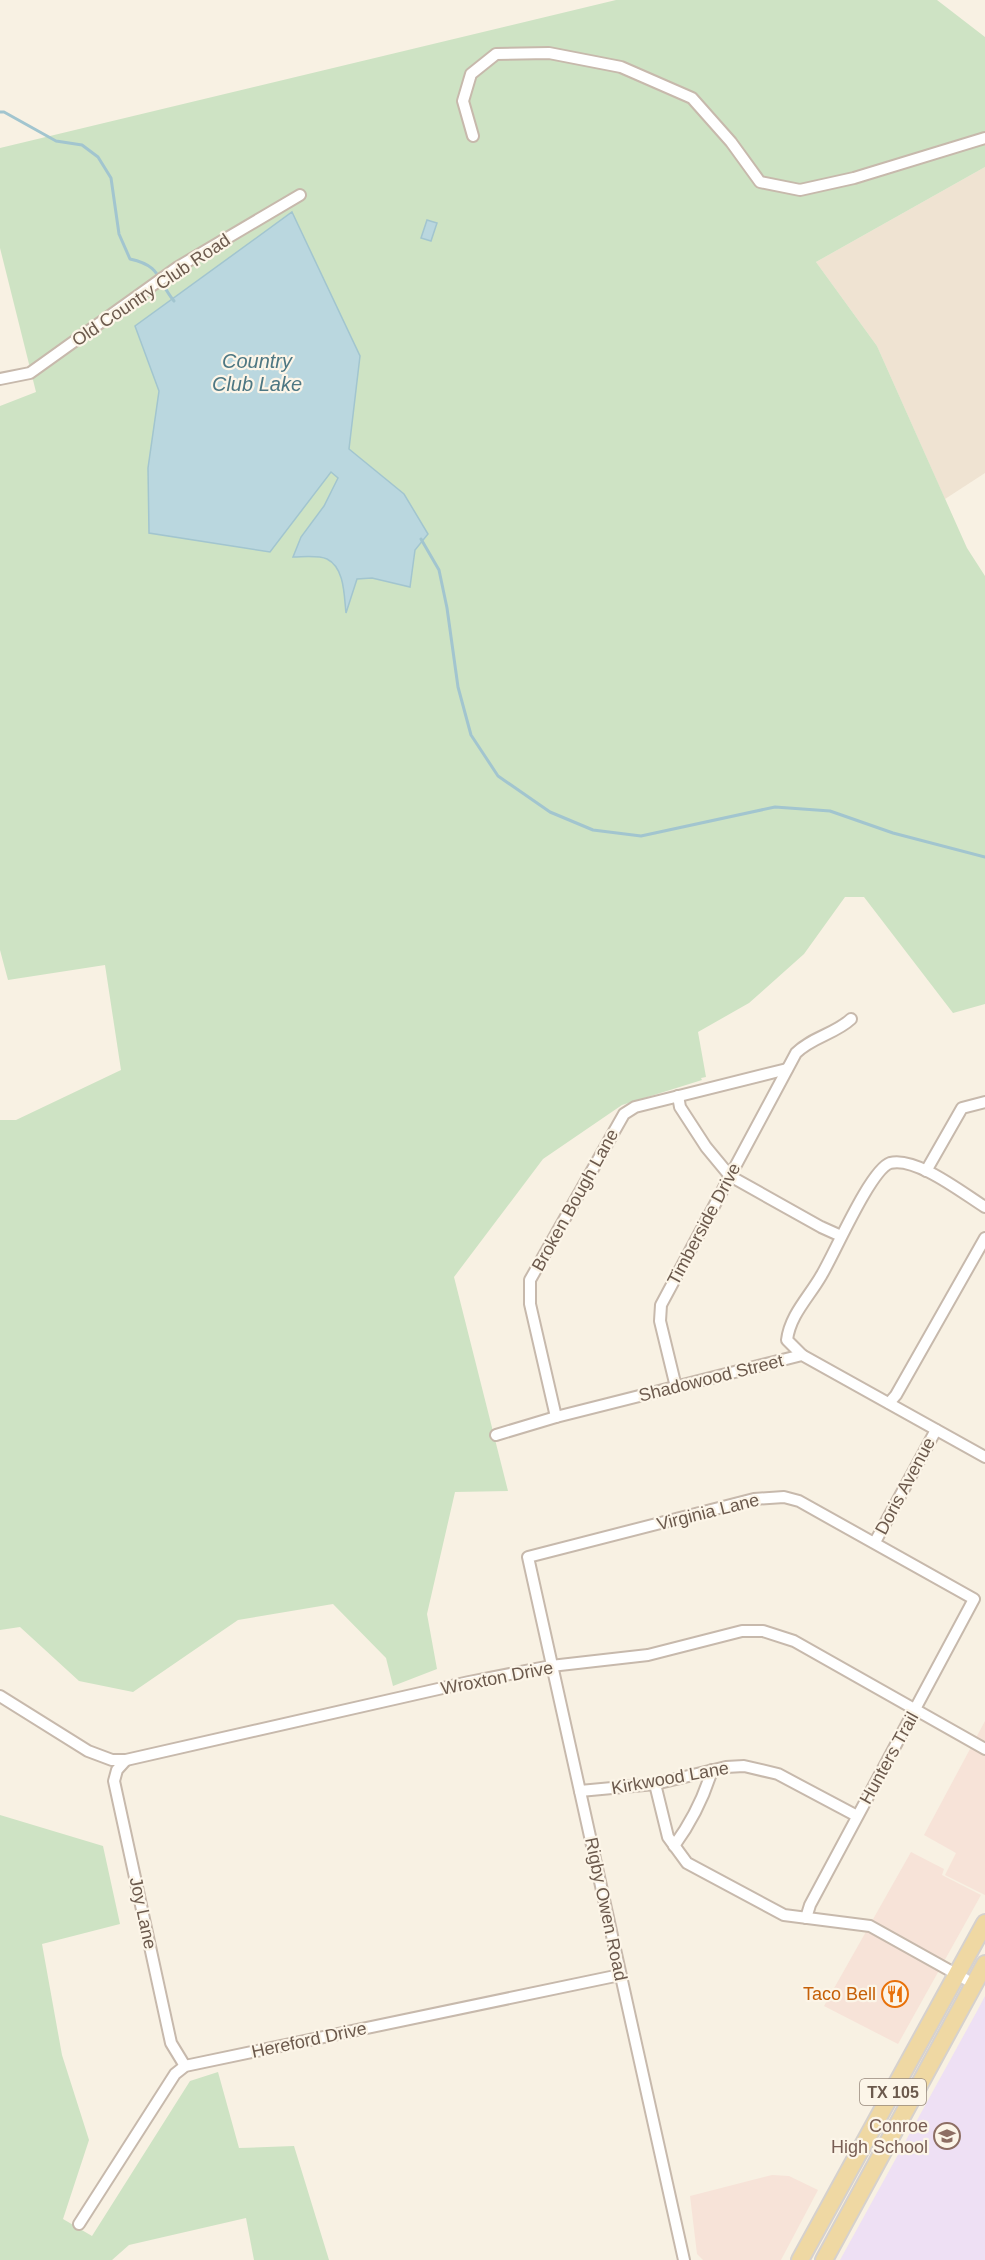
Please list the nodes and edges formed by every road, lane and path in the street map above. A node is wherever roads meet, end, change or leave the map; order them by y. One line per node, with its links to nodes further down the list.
1 (473, 136): 2 (street)
2 (985, 138)
3 (300, 195): 4 (street, Old Country Club Road)
4 (0, 380)
5 (851, 1019): 6 (street, Timberside Drive)
6 (787, 1068): 7 (street, Broken Bough Lane); 10 (street, Timberside Drive)
7 (678, 1096): 10 (street); 17 (street, Broken Bough Lane)
8 (985, 1102): 9 (street)
9 (927, 1171): 11 (street); 12 (street)
10 (730, 1176): 12 (street); 15 (street, Timberside Drive)
11 (985, 1207)
12 (841, 1236): 14 (street)
13 (985, 1238): 16 (street)
14 (802, 1355): 15 (street, Shadowood Street); 16 (street, Shadowood Street)
15 (676, 1387): 17 (street, Shadowood Street)
16 (889, 1403): 18 (street, Shadowood Street)
17 (556, 1417): 19 (street, Shadowood Street)
18 (936, 1430): 20 (street, Shadowood Street); 21 (street, Doris Avenue)
19 (496, 1435)
20 (985, 1457)
21 (875, 1542): 22 (street, Virginia Lane); 23 (street, Virginia Lane)
22 (528, 1557): 24 (street, Rigby Owen Road)
23 (974, 1599): 26 (street, Hunters Trail)
24 (551, 1666): 26 (street, Wroxton Drive); 28 (street, Wroxton Drive); 31 (street, Rigby Owen Road)
25 (0, 1696): 28 (street, Wroxton Drive)
26 (916, 1710): 27 (street, Wroxton Drive); 32 (street, Hunters Trail)
27 (985, 1749)
28 (126, 1760): 40 (street, Joy Lane)
29 (712, 1770): 30 (street, Kirkwood Lane); 32 (street, Kirkwood Lane); 33 (street)
30 (656, 1784): 31 (street, Kirkwood Lane); 33 (street)
31 (580, 1791): 38 (street, Rigby Owen Road)
32 (857, 1816): 34 (street, Hunters Trail)
33 (674, 1846): 34 (street)
34 (806, 1918): 37 (street)
35 (985, 1923): 37 (main road, TX 105)
36 (985, 1964): 39 (main road, TX 105)
37 (957, 1974): 39 (street); 41 (main road, TX 105)
38 (620, 1975): 40 (street, Hereford Drive); 44 (street, Rigby Owen Road)
39 (974, 1984): 43 (main road, TX 105)
40 (185, 2066): 42 (street)
41 (868, 2138): 43 (main road); 45 (main road, TX 105)
42 (78, 2224)
43 (840, 2230): 46 (main road, TX 105)
44 (684, 2260)
45 (800, 2260)
46 (824, 2260)

